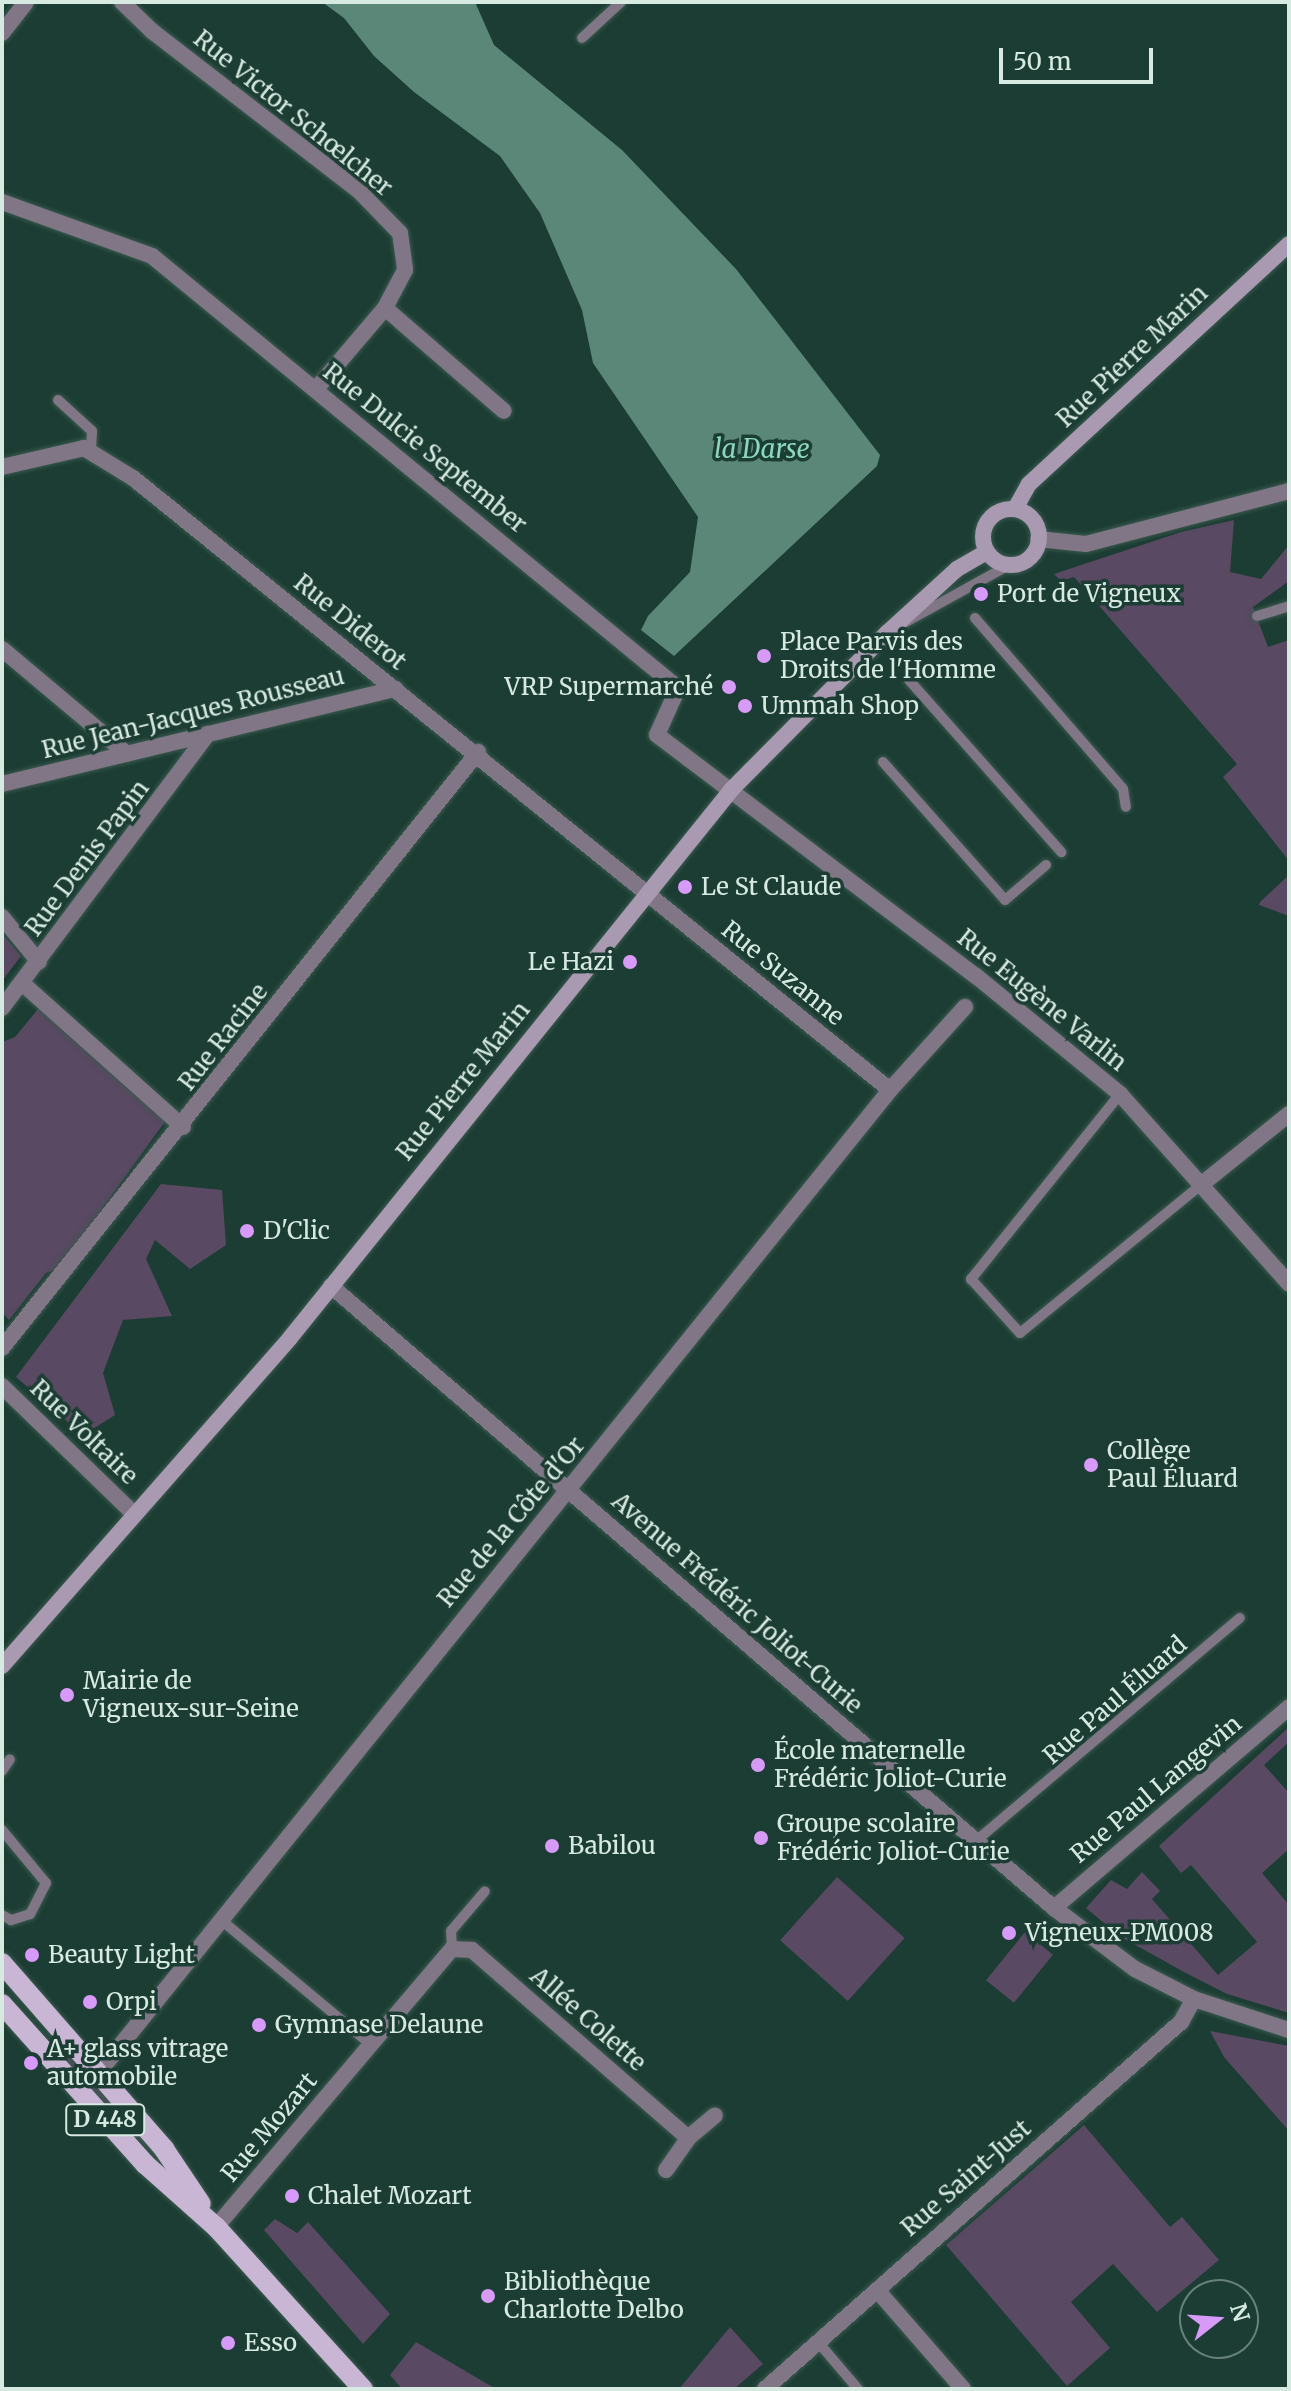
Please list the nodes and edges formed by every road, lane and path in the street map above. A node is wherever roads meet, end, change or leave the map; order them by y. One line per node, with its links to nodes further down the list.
1 (26, 2): 4 (street)
2 (122, 2): 8 (street, Rue Victor Schœlcher)
3 (621, 2): 5 (lane)
4 (2, 33)
5 (582, 38)
6 (2, 202): 9 (street, Rue Dulcie September)
7 (1289, 244): 15 (street, Rue Pierre Marin)
8 (385, 308): 9 (street, Rue Victor Schœlcher); 11 (street)
9 (316, 389): 31 (street, Rue Dulcie September)
10 (58, 400): 12 (lane)
11 (504, 411)
12 (91, 452): 13 (street); 25 (street, Rue Diderot)
13 (2, 467)
14 (1289, 491): 16 (street)
15 (1015, 509): 16 (street); 17 (street)
16 (1038, 539): 18 (street)
17 (987, 552): 18 (street); 22 (street, Rue Pierre Marin)
18 (1009, 565): 22 (lane)
19 (1289, 606): 20 (lane)
20 (1257, 616)
21 (975, 618): 32 (lane)
22 (887, 633): 31 (street, Rue Pierre Marin)
23 (2, 649): 28 (street)
24 (909, 680): 33 (lane)
25 (396, 689): 26 (street, Rue Jean-Jacques Rousseau); 27 (street, Rue Diderot)
26 (208, 734): 28 (street, Rue Jean-Jacques Rousseau); 37 (street, Rue Denis Papin)
27 (478, 752): 35 (street, Rue Diderot); 44 (street, Rue Racine)
28 (127, 754): 30 (street, Rue Jean-Jacques Rousseau)
29 (883, 762): 34 (lane)
30 (2, 784)
31 (732, 789): 35 (street, Rue Pierre Marin); 42 (street, Rue Eugène Varlin)
32 (1126, 807)
33 (1061, 852)
34 (1046, 865)
35 (646, 893): 41 (street, Rue Suzanne); 47 (street, Rue Pierre Marin)
36 (2, 917): 37 (street)
37 (39, 962): 38 (street, Rue Denis Papin)
38 (22, 983): 40 (street, Rue Denis Papin); 44 (street)
39 (965, 1007): 41 (street, Rue de la Côte d'Or)
40 (2, 1008)
41 (890, 1090): 50 (street, Rue de la Côte d'Or)
42 (1120, 1094): 45 (street, Rue Eugène Varlin); 45 (lane)
43 (1289, 1114): 45 (street)
44 (183, 1127): 48 (street, Rue Racine)
45 (1202, 1184): 46 (street, Rue Eugène Varlin)
46 (1289, 1284)
47 (331, 1286): 50 (street, Avenue Frédéric Joliot-Curie); 51 (street, Rue Pierre Marin)
48 (2, 1348)
49 (2, 1386): 51 (street, Rue Voltaire)
50 (570, 1491): 58 (street, Avenue Frédéric Joliot-Curie); 62 (street, Rue de la Côte d'Or)
51 (133, 1513): 53 (street, Rue Pierre Marin)
52 (1240, 1618): 58 (lane, Rue Paul Éluard)
53 (2, 1666)
54 (1289, 1707): 60 (street, Rue Paul Langevin)
55 (10, 1759): 56 (lane)
56 (2, 1771)
57 (2, 1830): 61 (lane)
58 (977, 1840): 60 (street, Avenue Frédéric Joliot-Curie)
59 (485, 1891): 63 (lane)
60 (1054, 1908): 66 (street, Avenue Frédéric Joliot-Curie)
61 (2, 1915)
62 (220, 1919): 69 (lane); 70 (street, Rue de la Côte d'Or)
63 (452, 1949): 69 (street, Rue Mozart); 72 (street, Allée Colette)
64 (2, 1963): 70 (main road, D 448)
65 (2, 1975): 70 (main road)
66 (1194, 1999): 68 (street, Avenue Frédéric Joliot-Curie); 75 (street, Rue Saint-Just)
67 (2, 2004): 74 (main road, D 448)
68 (1289, 2030)
69 (370, 2044): 74 (street, Rue Mozart)
70 (99, 2072): 74 (main road, D 448)
71 (715, 2115): 72 (street)
72 (688, 2138): 73 (street)
73 (666, 2170)
74 (216, 2227): 77 (main road, D 448)
75 (877, 2290): 76 (street, Rue Saint-Just); 80 (street)
76 (818, 2342): 78 (street, Rue Saint-Just); 79 (lane)
77 (363, 2389)
78 (765, 2389)
79 (858, 2389)
80 (963, 2389)

